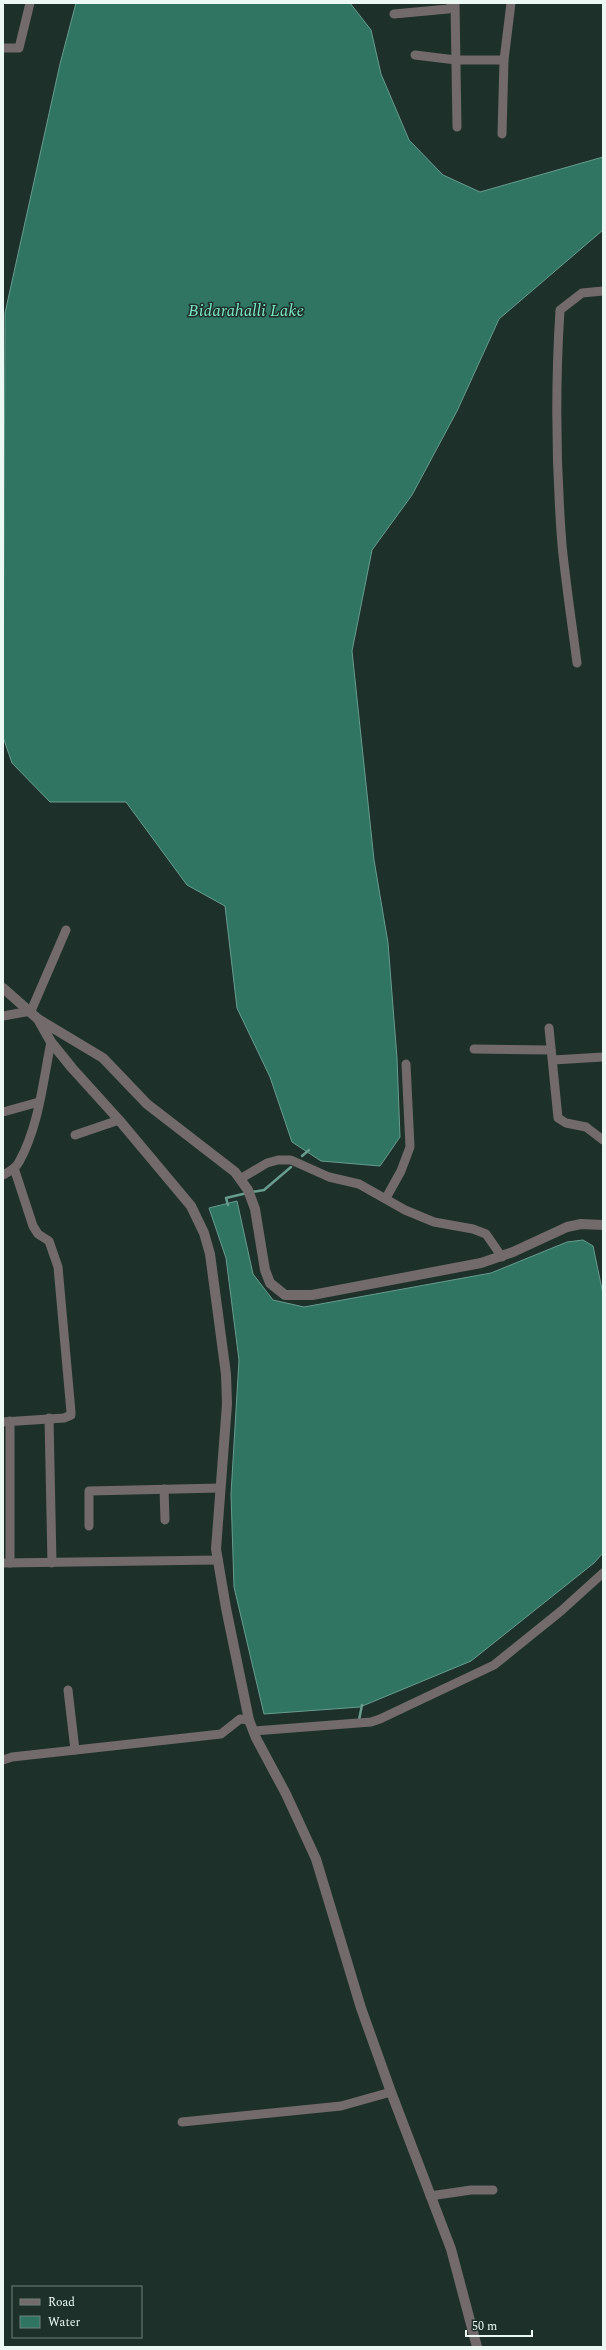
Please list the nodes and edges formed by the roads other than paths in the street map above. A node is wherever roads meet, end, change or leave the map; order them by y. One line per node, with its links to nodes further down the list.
1 (30, 3): 5 (street)
2 (511, 3): 8 (street)
3 (455, 4): 4 (street); 7 (street)
4 (394, 14)
5 (3, 48)
6 (415, 55): 7 (street)
7 (456, 60): 8 (street); 9 (street)
8 (504, 60): 10 (street)
9 (457, 127)
10 (502, 134)
11 (603, 290): 12 (street)
12 (577, 663)
13 (66, 930): 15 (street)
14 (3, 988): 15 (street)
15 (34, 1015): 16 (street); 18 (street); 30 (street)
16 (3, 1016)
17 (549, 1028): 20 (street)
18 (50, 1042): 23 (street); 25 (street)
19 (474, 1049): 20 (street)
20 (552, 1055): 21 (street); 27 (street)
21 (603, 1057)
22 (406, 1064): 31 (street)
23 (39, 1102): 24 (street); 28 (street)
24 (3, 1112)
25 (119, 1120): 26 (street); 36 (street)
26 (75, 1135)
27 (603, 1140)
28 (14, 1168): 29 (street); 34 (street)
29 (3, 1176)
30 (240, 1178): 31 (street); 33 (street)
31 (386, 1198): 33 (street)
32 (603, 1225): 33 (street)
33 (502, 1257)
34 (49, 1418): 35 (street); 41 (street)
35 (6, 1421): 42 (street)
36 (220, 1488): 37 (street); 40 (street)
37 (164, 1489): 38 (street); 39 (street)
38 (165, 1520)
39 (89, 1526)
40 (218, 1560): 41 (street); 45 (street)
41 (52, 1562): 42 (street)
42 (6, 1563)
43 (603, 1573): 46 (street)
44 (68, 1690): 47 (street)
45 (250, 1720): 46 (street); 47 (street)
46 (253, 1731): 49 (street)
47 (75, 1750): 48 (street)
48 (3, 1760)
49 (391, 2092): 50 (street); 52 (street)
50 (182, 2122)
51 (493, 2190): 52 (street)
52 (430, 2196): 53 (street)
53 (476, 2347)

